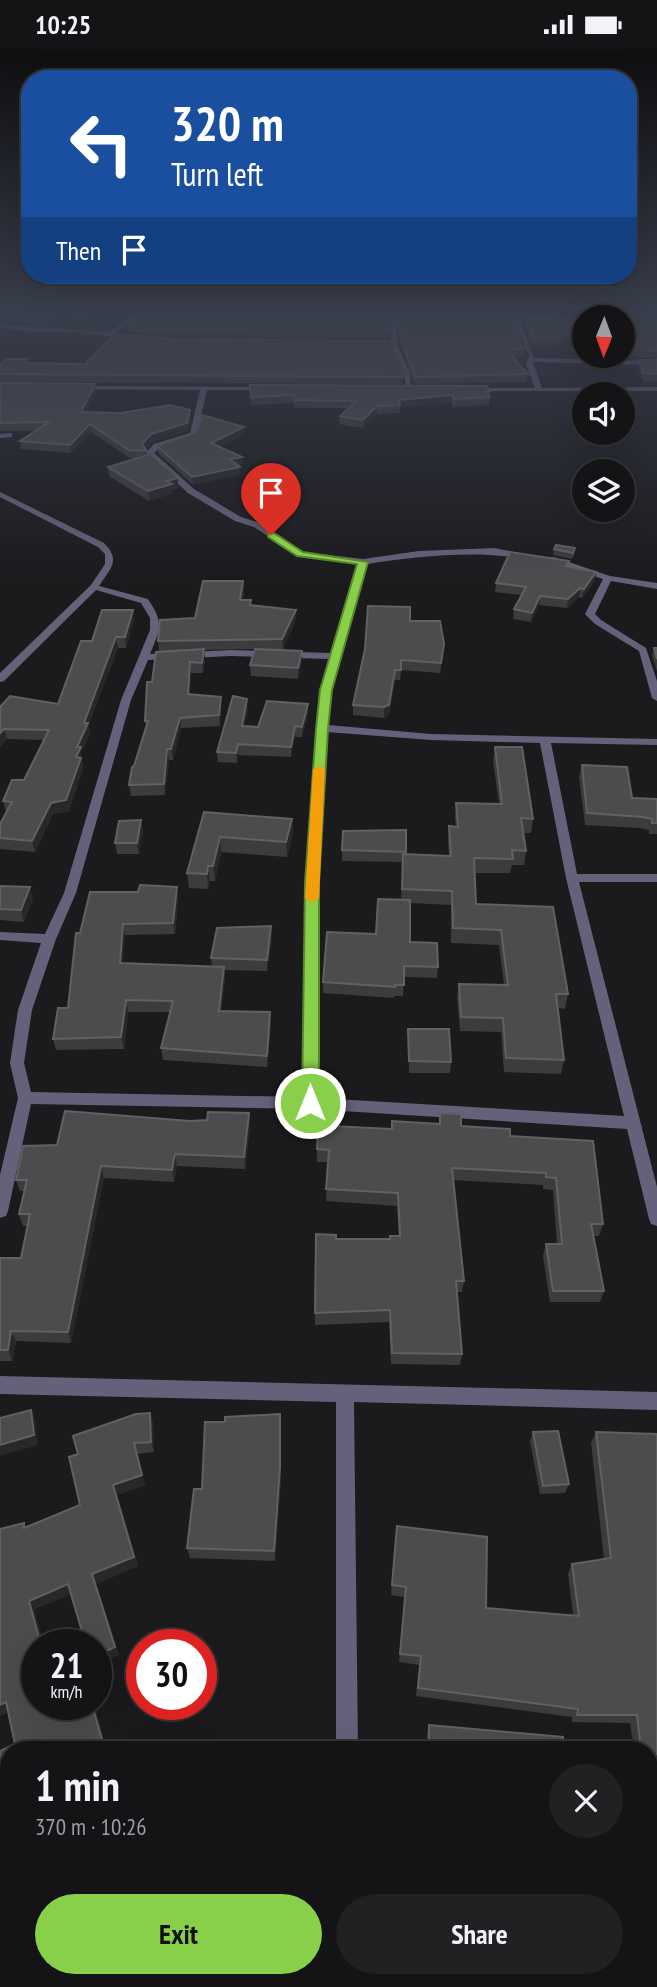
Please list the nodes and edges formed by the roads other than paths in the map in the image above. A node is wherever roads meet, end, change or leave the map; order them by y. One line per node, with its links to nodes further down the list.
1 (201, 401): 3 (street)
2 (0, 494): 6 (street)
3 (363, 562): 4 (street); 9 (street)
4 (608, 578): 5 (street); 8 (street)
5 (657, 586)
6 (94, 587): 10 (street); 11 (street)
7 (657, 649): 8 (street)
8 (643, 650): 12 (street)
9 (335, 656): 10 (street); 13 (street)
10 (145, 657): 19 (street)
11 (0, 679)
12 (657, 698)
13 (322, 729): 14 (street); 21 (street)
14 (545, 740): 15 (street); 16 (street)
15 (657, 741)
16 (572, 878): 17 (street); 22 (street)
17 (657, 878)
18 (0, 936): 19 (street)
19 (49, 939): 20 (street)
20 (25, 1098): 21 (street); 23 (street)
21 (310, 1103): 22 (street)
22 (632, 1123): 24 (street)
23 (0, 1211)
24 (657, 1219)
25 (0, 1385): 26 (street)
26 (345, 1394): 27 (street); 28 (street)
27 (657, 1401)
28 (346, 1741)

